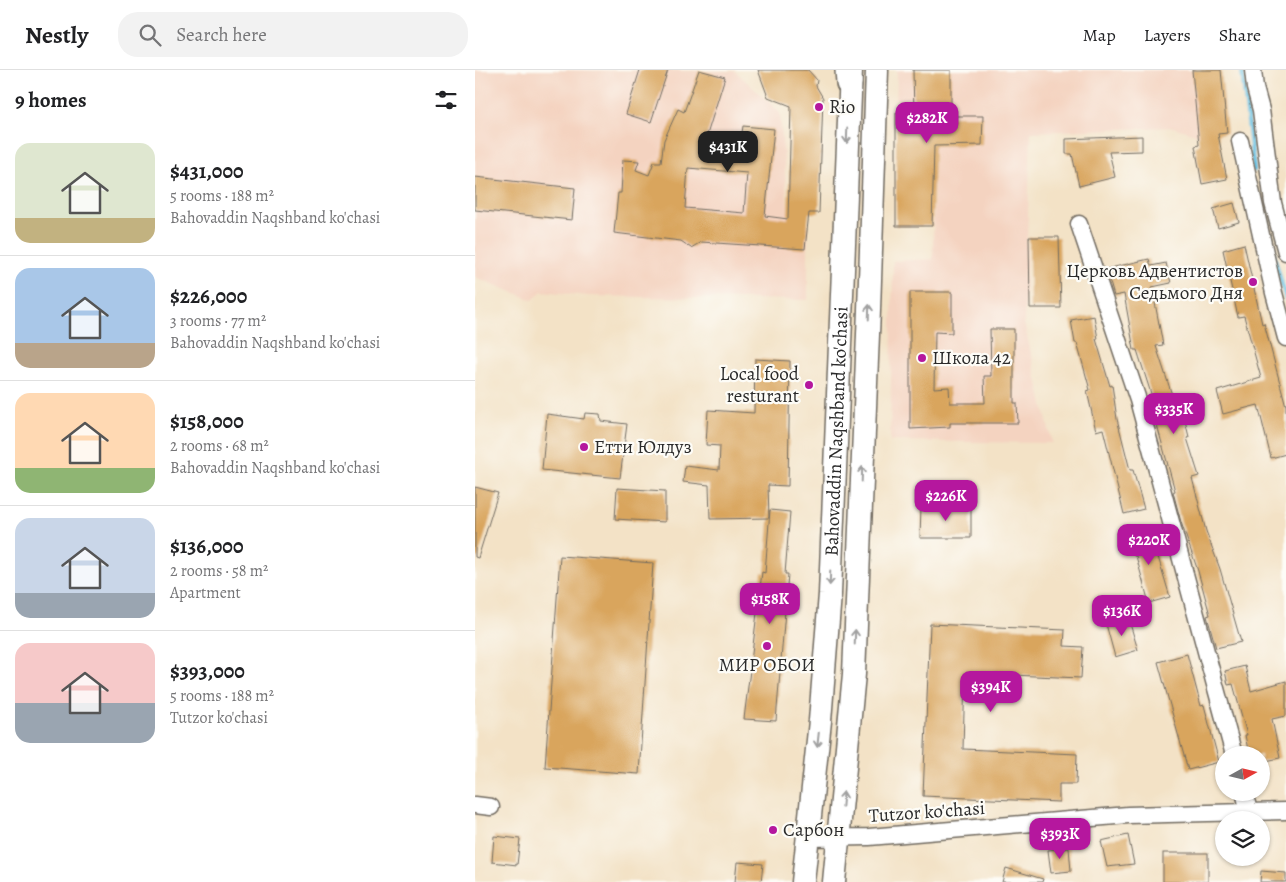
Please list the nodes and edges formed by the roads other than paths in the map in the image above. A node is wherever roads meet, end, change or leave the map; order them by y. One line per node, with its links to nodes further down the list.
1 (877, 70): 12 (main road, Bahovaddin Naqshband ko'chasi, one-way to 1)
2 (1253, 70): 6 (street)
3 (849, 74): 13 (main road, Bahovaddin Naqshband ko'chasi, one-way to 13)
4 (1240, 141): 7 (street)
5 (1079, 224): 8 (street)
6 (1286, 252)
7 (1286, 338)
8 (1232, 746)
9 (1270, 811): 10 (street, Tutzor ko'chasi)
10 (1286, 811)
11 (1215, 813): 12 (street, Tutzor ko'chasi)
12 (840, 836): 13 (street, Tutzor ko'chasi); 15 (main road, Bahovaddin Naqshband ko'chasi)
13 (808, 838): 14 (main road, Bahovaddin Naqshband ko'chasi)
14 (803, 882)
15 (834, 882)

